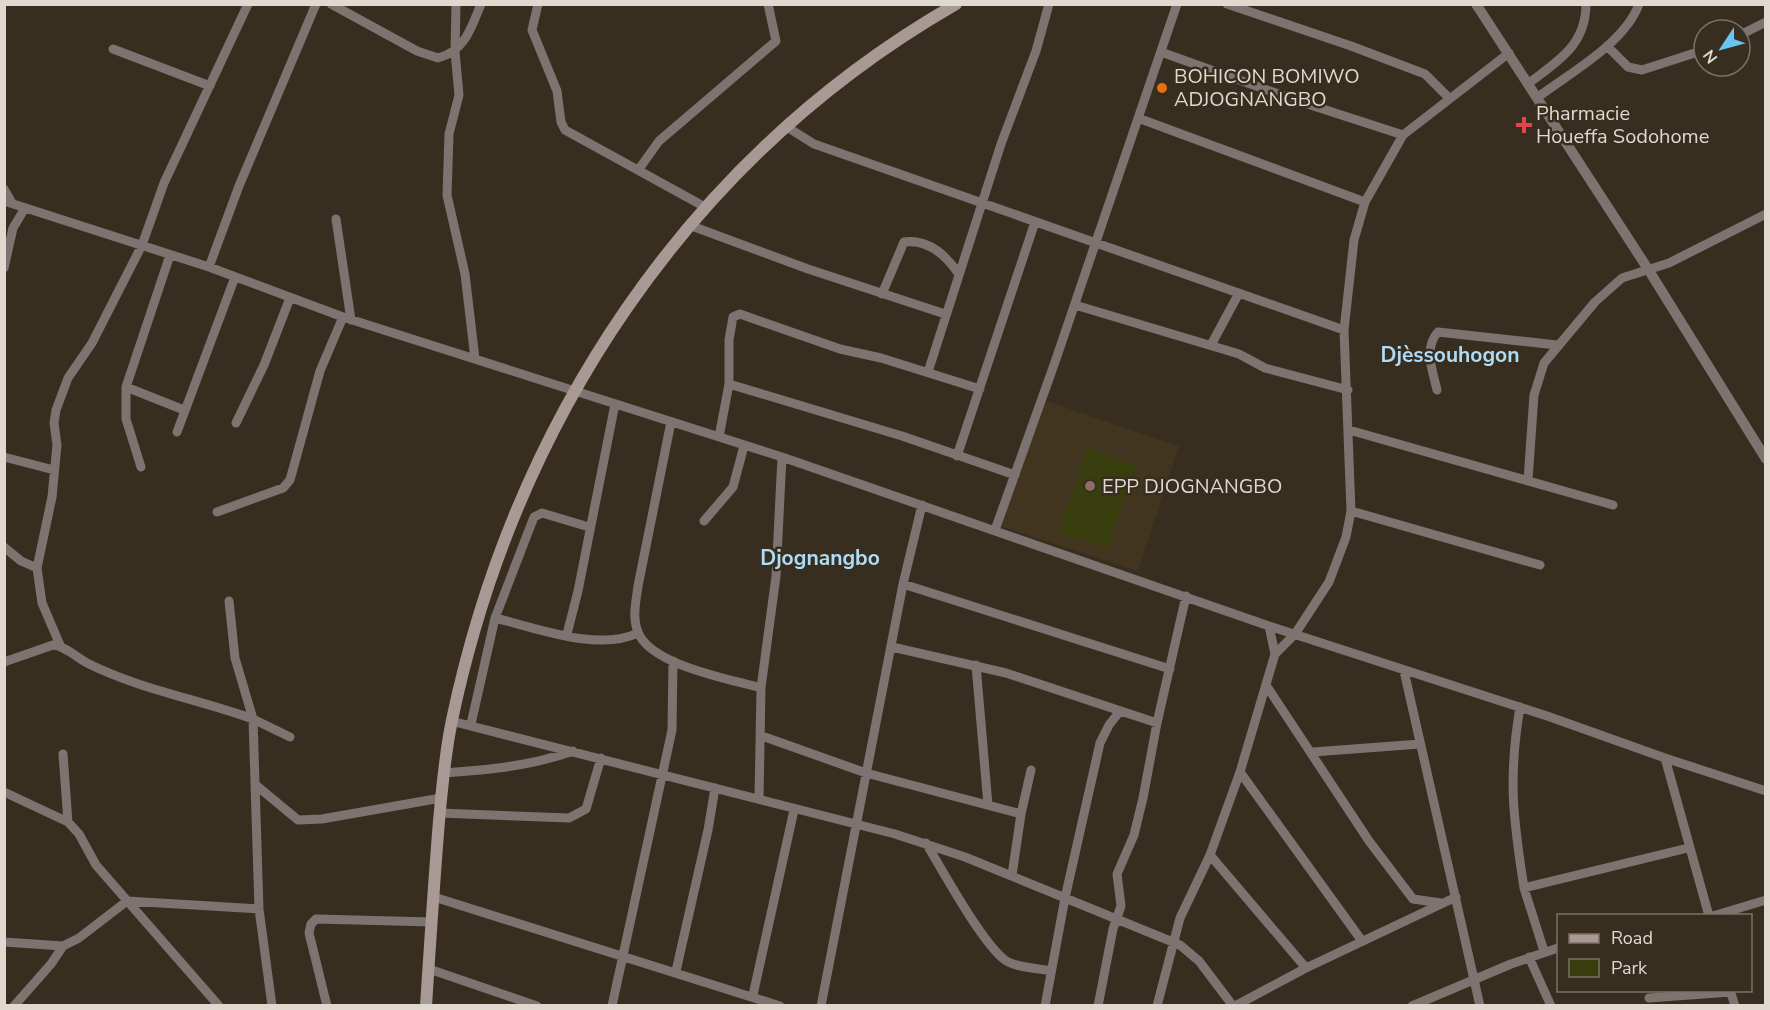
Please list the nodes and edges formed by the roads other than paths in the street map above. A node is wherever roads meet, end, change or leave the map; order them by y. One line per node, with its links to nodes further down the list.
1 (248, 4): 24 (street)
2 (316, 4): 44 (street)
3 (331, 4): 19 (street)
4 (456, 4): 19 (street)
5 (481, 4): 19 (street)
6 (538, 4): 30 (street)
7 (768, 4): 30 (street)
8 (956, 4): 28 (main road)
9 (1048, 4): 34 (street)
10 (1177, 4): 20 (street)
11 (1227, 4): 26 (street)
12 (1476, 4): 21 (street)
13 (1586, 4): 23 (street)
14 (1639, 4): 17 (street)
15 (1766, 22): 16 (street)
16 (1752, 29)
17 (1607, 46): 22 (street); 25 (street)
18 (113, 49): 24 (street)
19 (455, 52): 58 (street)
20 (1161, 52): 27 (street); 29 (street)
21 (1509, 53): 23 (street); 26 (street)
22 (1692, 54)
23 (1529, 83): 25 (street)
24 (210, 86): 42 (street)
25 (1538, 97): 46 (street)
26 (1449, 98): 29 (street)
27 (1137, 118): 33 (street); 41 (street)
28 (787, 127): 34 (street); 35 (main road)
29 (1404, 135): 33 (street)
30 (639, 169): 35 (street)
31 (4, 189): 32 (street)
32 (8, 202): 36 (street)
33 (1365, 202): 55 (street)
34 (983, 203): 39 (street); 47 (street)
35 (705, 207): 40 (main road)
36 (25, 208): 42 (street); 45 (street)
37 (1766, 214): 46 (street)
38 (336, 219): 54 (street)
39 (1035, 222): 41 (street); 62 (street)
40 (689, 225): 50 (street); 63 (main road)
41 (1095, 243): 49 (street); 52 (street)
42 (142, 245): 43 (street); 79 (street)
43 (170, 255): 44 (street); 61 (street)
44 (209, 267): 48 (street)
45 (4, 268)
46 (1648, 269): 57 (street); 77 (street)
47 (958, 273): 50 (street); 53 (street)
48 (235, 277): 51 (street); 67 (street)
49 (1239, 293): 55 (street); 56 (street)
50 (882, 294): 53 (street)
51 (290, 298): 54 (street); 69 (street)
52 (1075, 305): 56 (street); 80 (street)
53 (945, 314): 59 (street)
54 (347, 319): 58 (street); 85 (street)
55 (1344, 330): 64 (street)
56 (1210, 345): 64 (street)
57 (1557, 345): 65 (street); 81 (street)
58 (476, 359): 63 (street)
59 (928, 372): 60 (street); 62 (street)
60 (729, 384): 72 (street); 74 (street)
61 (126, 387): 67 (street); 78 (street)
62 (980, 389): 74 (street)
63 (573, 390): 66 (street); 113 (main road)
64 (1348, 390): 70 (street)
65 (1437, 390)
66 (615, 404): 68 (street); 87 (street)
67 (184, 410): 71 (street)
68 (671, 422): 72 (street); 97 (street)
69 (236, 423)
70 (1349, 430): 81 (street); 84 (street)
71 (177, 432)
72 (719, 437): 73 (street)
73 (744, 446): 76 (street); 86 (street)
74 (957, 456): 80 (street)
75 (4, 457): 79 (street)
76 (782, 457): 82 (street); 109 (street)
77 (1766, 459)
78 (141, 467)
79 (54, 470): 91 (street)
80 (1015, 475): 88 (street)
81 (1528, 480): 83 (street)
82 (922, 505): 88 (street); 92 (street)
83 (1613, 505)
84 (1351, 511): 90 (street); 99 (street)
85 (217, 512)
86 (704, 521)
87 (589, 527): 95 (street); 98 (street)
88 (994, 530): 93 (street)
89 (4, 548): 91 (street)
90 (1540, 565)
91 (37, 568): 100 (street)
92 (903, 584): 101 (street); 106 (street)
93 (1186, 596): 96 (street); 106 (street)
94 (229, 601): 112 (street)
95 (495, 618): 98 (street); 115 (street)
96 (1269, 626): 99 (street); 102 (street)
97 (638, 633): 98 (street); 103 (street)
98 (567, 634)
99 (1295, 634): 102 (street); 107 (street)
100 (60, 645): 104 (street); 112 (street)
101 (892, 647): 105 (street); 127 (street)
102 (1275, 654): 108 (street)
103 (673, 661): 109 (street); 128 (street)
104 (4, 662)
105 (976, 665): 111 (street); 135 (street)
106 (1170, 669): 114 (street)
107 (1404, 671): 110 (street); 118 (street)
108 (1266, 685): 120 (street); 125 (street)
109 (761, 688): 116 (street)
110 (1520, 707): 123 (street); 145 (street)
111 (1120, 711): 114 (street); 148 (street)
112 (253, 719): 117 (street); 129 (street)
113 (451, 721): 115 (street); 126 (main road)
114 (1157, 723): 157 (street)
115 (471, 724): 119 (street)
116 (762, 736): 127 (street); 134 (street)
117 (290, 737)
118 (1420, 744): 120 (street); 147 (street)
119 (573, 751): 122 (street); 126 (street)
120 (1313, 752): 149 (street)
121 (63, 754): 139 (street)
122 (601, 758): 128 (street); 137 (street)
123 (1665, 758): 131 (street); 142 (street)
124 (1031, 770): 138 (street)
125 (1240, 771): 143 (street); 159 (street)
126 (444, 773): 133 (main road)
127 (866, 773): 135 (street); 140 (street)
128 (663, 774): 130 (street); 165 (street)
129 (257, 786): 133 (street); 153 (street)
130 (715, 788): 134 (street); 170 (street)
131 (1766, 791)
132 (4, 792): 139 (street)
133 (441, 798): 137 (main road)
134 (759, 799): 136 (street)
135 (988, 805): 138 (street)
136 (794, 810): 140 (street); 173 (street)
137 (440, 813): 146 (main road)
138 (1021, 814): 144 (street)
139 (68, 822): 151 (street)
140 (857, 825): 141 (street); 184 (street)
141 (926, 843): 144 (street); 169 (street)
142 (1688, 848): 145 (street); 154 (street)
143 (1209, 855): 161 (street); 167 (street)
144 (1012, 875): 148 (street)
145 (1524, 888): 164 (street)
146 (434, 897): 158 (main road); 165 (street)
147 (1456, 897): 152 (street); 171 (street)
148 (1065, 898): 157 (street); 169 (street)
149 (1413, 899): 152 (street); 156 (street)
150 (1766, 900): 155 (street)
151 (127, 901): 153 (street); 162 (street); 177 (street)
152 (1441, 903): 156 (street)
153 (259, 909): 178 (street)
154 (1711, 914)
155 (1715, 914)
156 (1414, 917): 159 (street)
157 (1116, 919): 161 (street); 186 (street)
158 (432, 922): 168 (main road); 179 (street)
159 (1362, 941): 167 (street)
160 (4, 942): 162 (street)
161 (1173, 942): 175 (street); 187 (street)
162 (63, 946): 176 (street)
163 (1557, 948): 164 (street)
164 (1544, 951): 166 (street)
165 (623, 957): 170 (street); 182 (street)
166 (1529, 957): 171 (street); 190 (street)
167 (1306, 968): 187 (street)
168 (429, 969): 180 (main road); 181 (street)
169 (1051, 970): 185 (street)
170 (676, 971): 173 (street)
171 (1474, 978): 188 (street); 189 (street)
172 (1719, 992): 174 (street)
173 (753, 995): 183 (street)
174 (1649, 998)
175 (1160, 1003)
176 (14, 1005)
177 (219, 1005)
178 (272, 1005)
179 (327, 1005)
180 (426, 1005)
181 (537, 1005)
182 (612, 1005)
183 (780, 1005)
184 (820, 1005)
185 (1045, 1005)
186 (1098, 1005)
187 (1234, 1005)
188 (1413, 1005)
189 (1480, 1005)
190 (1551, 1005)

